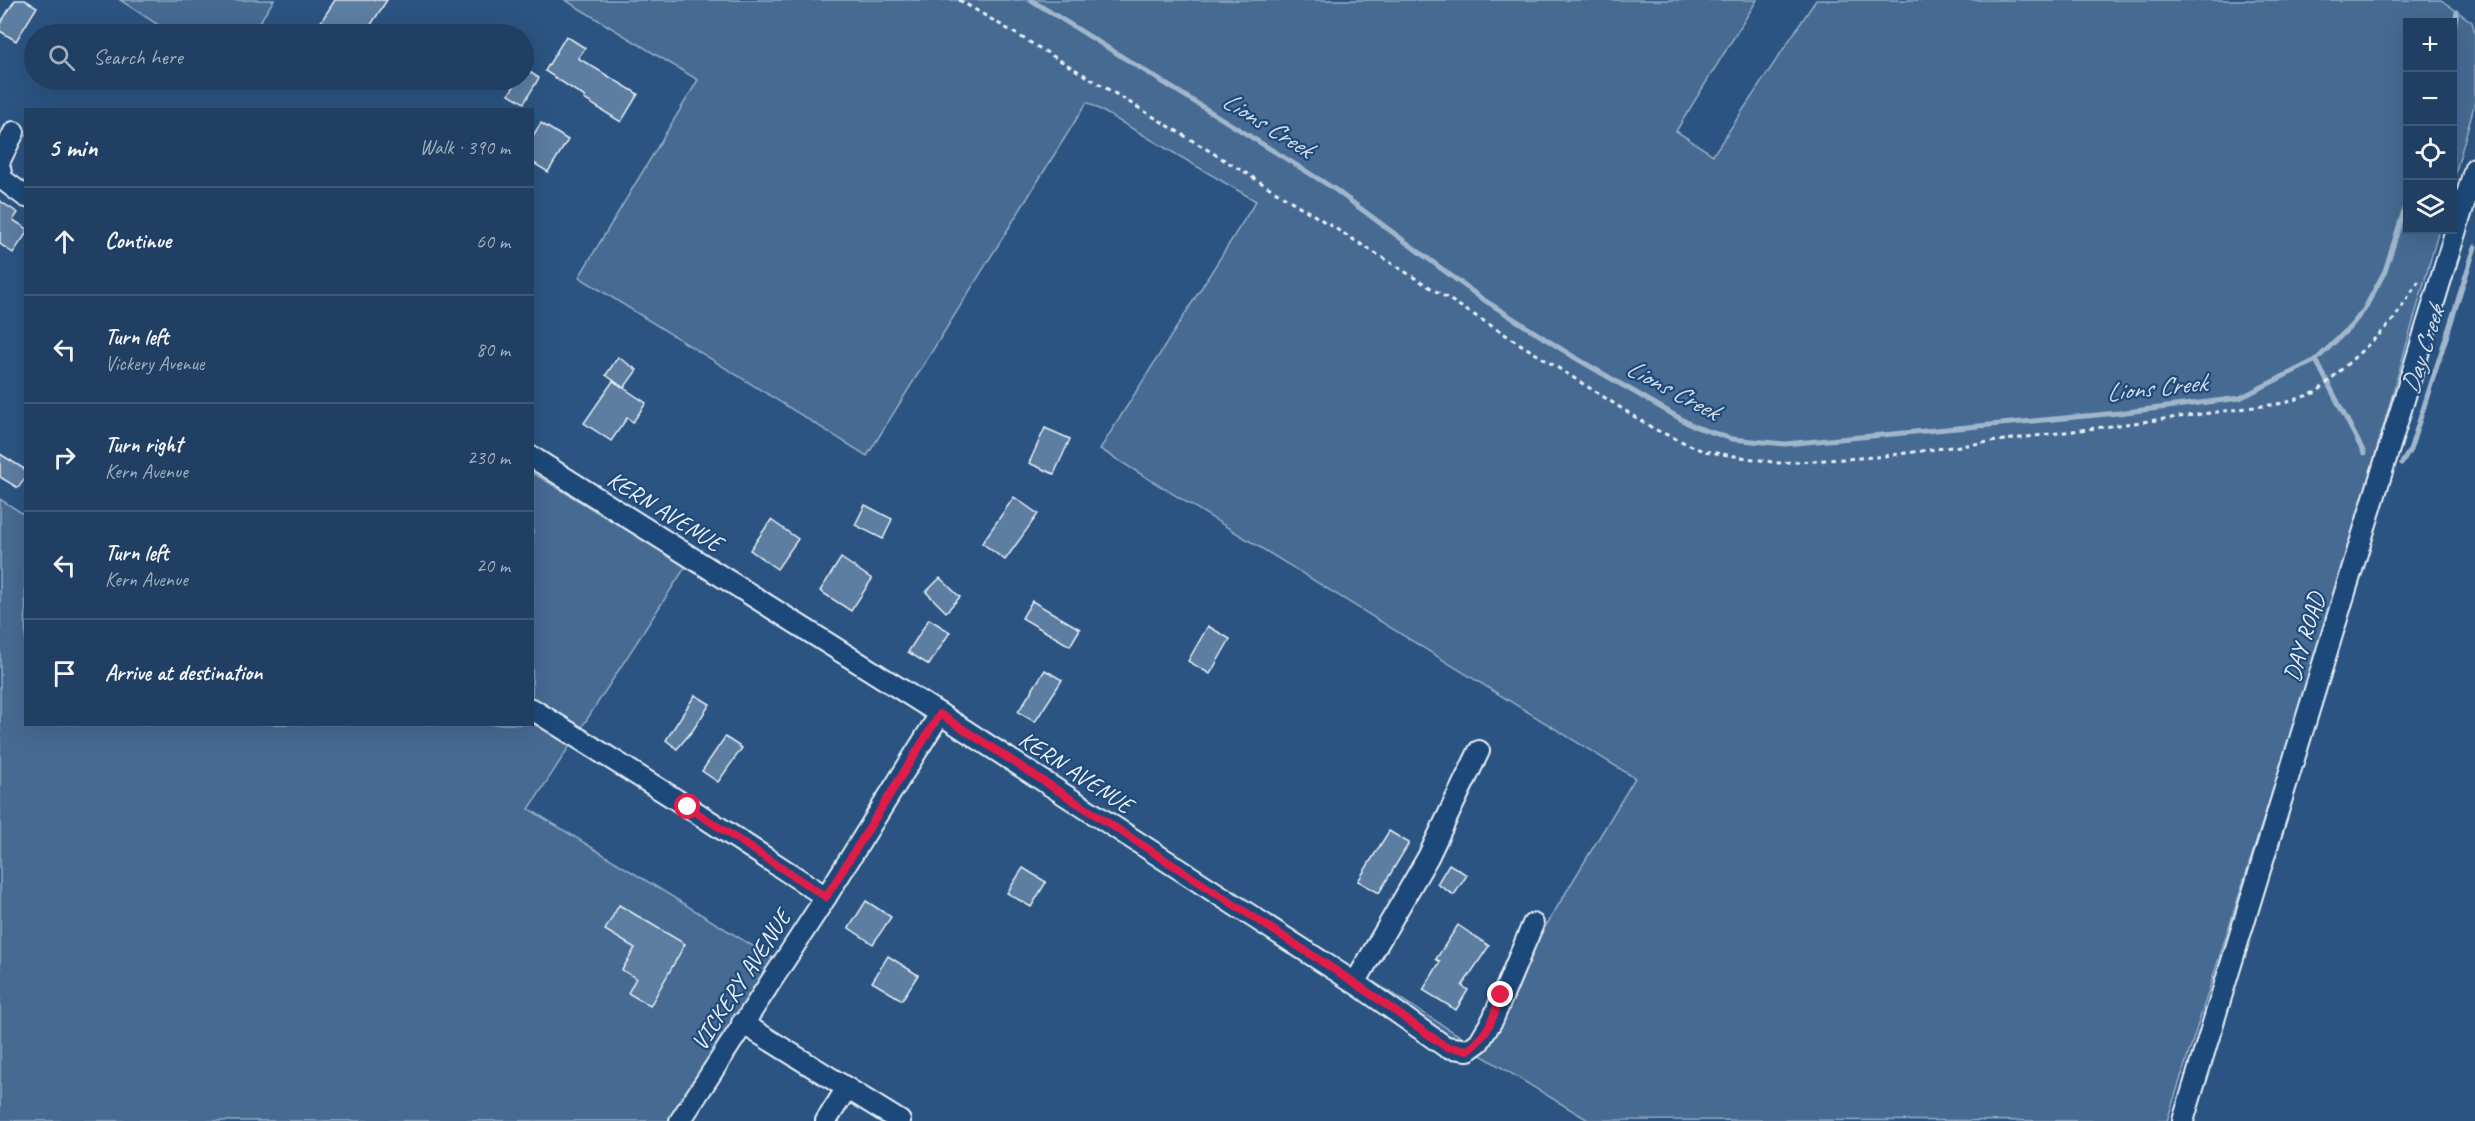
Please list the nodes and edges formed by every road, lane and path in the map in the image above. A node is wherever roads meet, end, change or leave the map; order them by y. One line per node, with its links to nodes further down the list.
1 (959, 0): 7 (path)
2 (13, 132): 3 (street)
3 (0, 160)
4 (0, 168): 6 (street)
5 (2475, 168): 20 (street, DAY ROAD)
6 (24, 195)
7 (2420, 279)
8 (534, 458): 10 (street, KERN AVENUE)
9 (534, 710): 12 (street)
10 (940, 714): 12 (street, VICKERY AVENUE); 14 (street, KERN AVENUE)
11 (1479, 751): 14 (street)
12 (826, 897): 15 (street, VICKERY AVENUE)
13 (1533, 924): 14 (street, KERN AVENUE)
14 (1355, 983)
15 (742, 1023): 16 (street); 17 (street, VICKERY AVENUE)
16 (847, 1088): 18 (street); 19 (street)
17 (680, 1121)
18 (826, 1121)
19 (900, 1121)
20 (2183, 1121)

